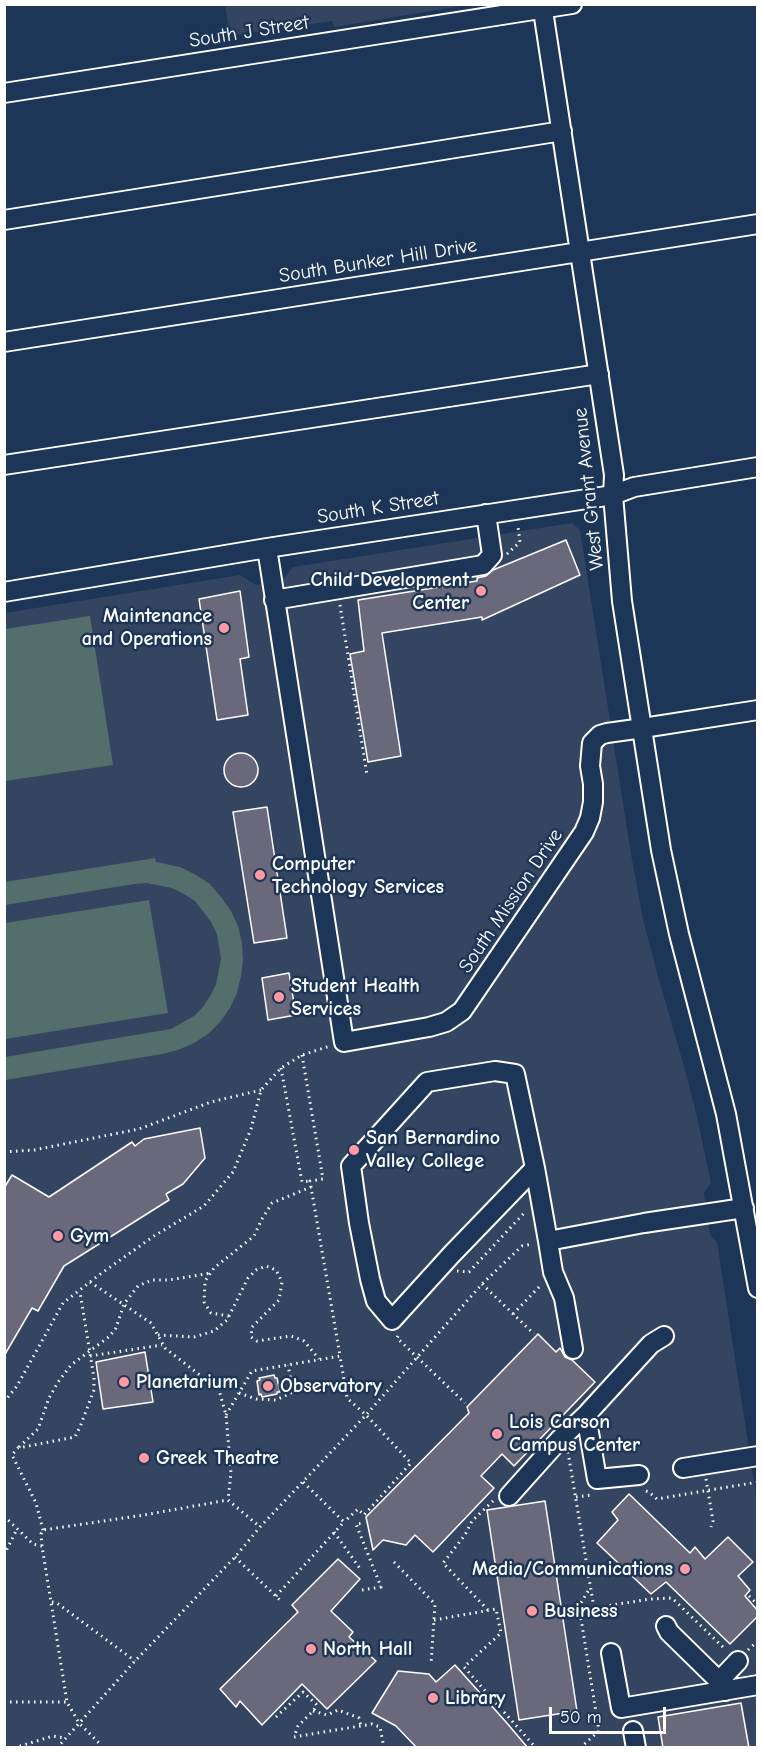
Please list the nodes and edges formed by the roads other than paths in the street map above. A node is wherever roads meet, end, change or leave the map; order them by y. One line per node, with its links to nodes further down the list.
1 (572, 4): 2 (street, South J Street)
2 (542, 7): 3 (street, South J Street); 4 (street, West Grant Avenue)
3 (4, 93)
4 (562, 131): 5 (street); 7 (street, West Grant Avenue)
5 (4, 220)
6 (758, 224): 7 (street, South Bunker Hill Drive)
7 (580, 252): 8 (street, South Bunker Hill Drive); 9 (street, West Grant Avenue)
8 (4, 342)
9 (599, 374): 10 (street); 12 (street, West Grant Avenue)
10 (4, 465)
11 (758, 467): 12 (street, South K Street)
12 (613, 495): 13 (street, South K Street); 18 (street, West Grant Avenue)
13 (486, 514): 14 (street, South K Street); 16 (street)
14 (267, 548): 15 (street, South K Street); 16 (street)
15 (4, 592)
16 (274, 600): 18 (street, South Mission Drive)
17 (758, 710): 18 (street, South Mission Drive)
18 (643, 728): 20 (street, West Grant Avenue)
19 (536, 1168): 19 (street); 21 (street)
20 (744, 1208): 21 (street); 22 (street, West Grant Avenue)
21 (548, 1241): 24 (street)
22 (758, 1288)
23 (664, 1336): 25 (street)
24 (573, 1349)
25 (586, 1415): 28 (street); 29 (street)
26 (758, 1456): 27 (street)
27 (683, 1468)
28 (641, 1482)
29 (509, 1496)
30 (666, 1626): 34 (street)
31 (612, 1653): 34 (street)
32 (738, 1661): 34 (street)
33 (758, 1685): 34 (street)
34 (722, 1686)

